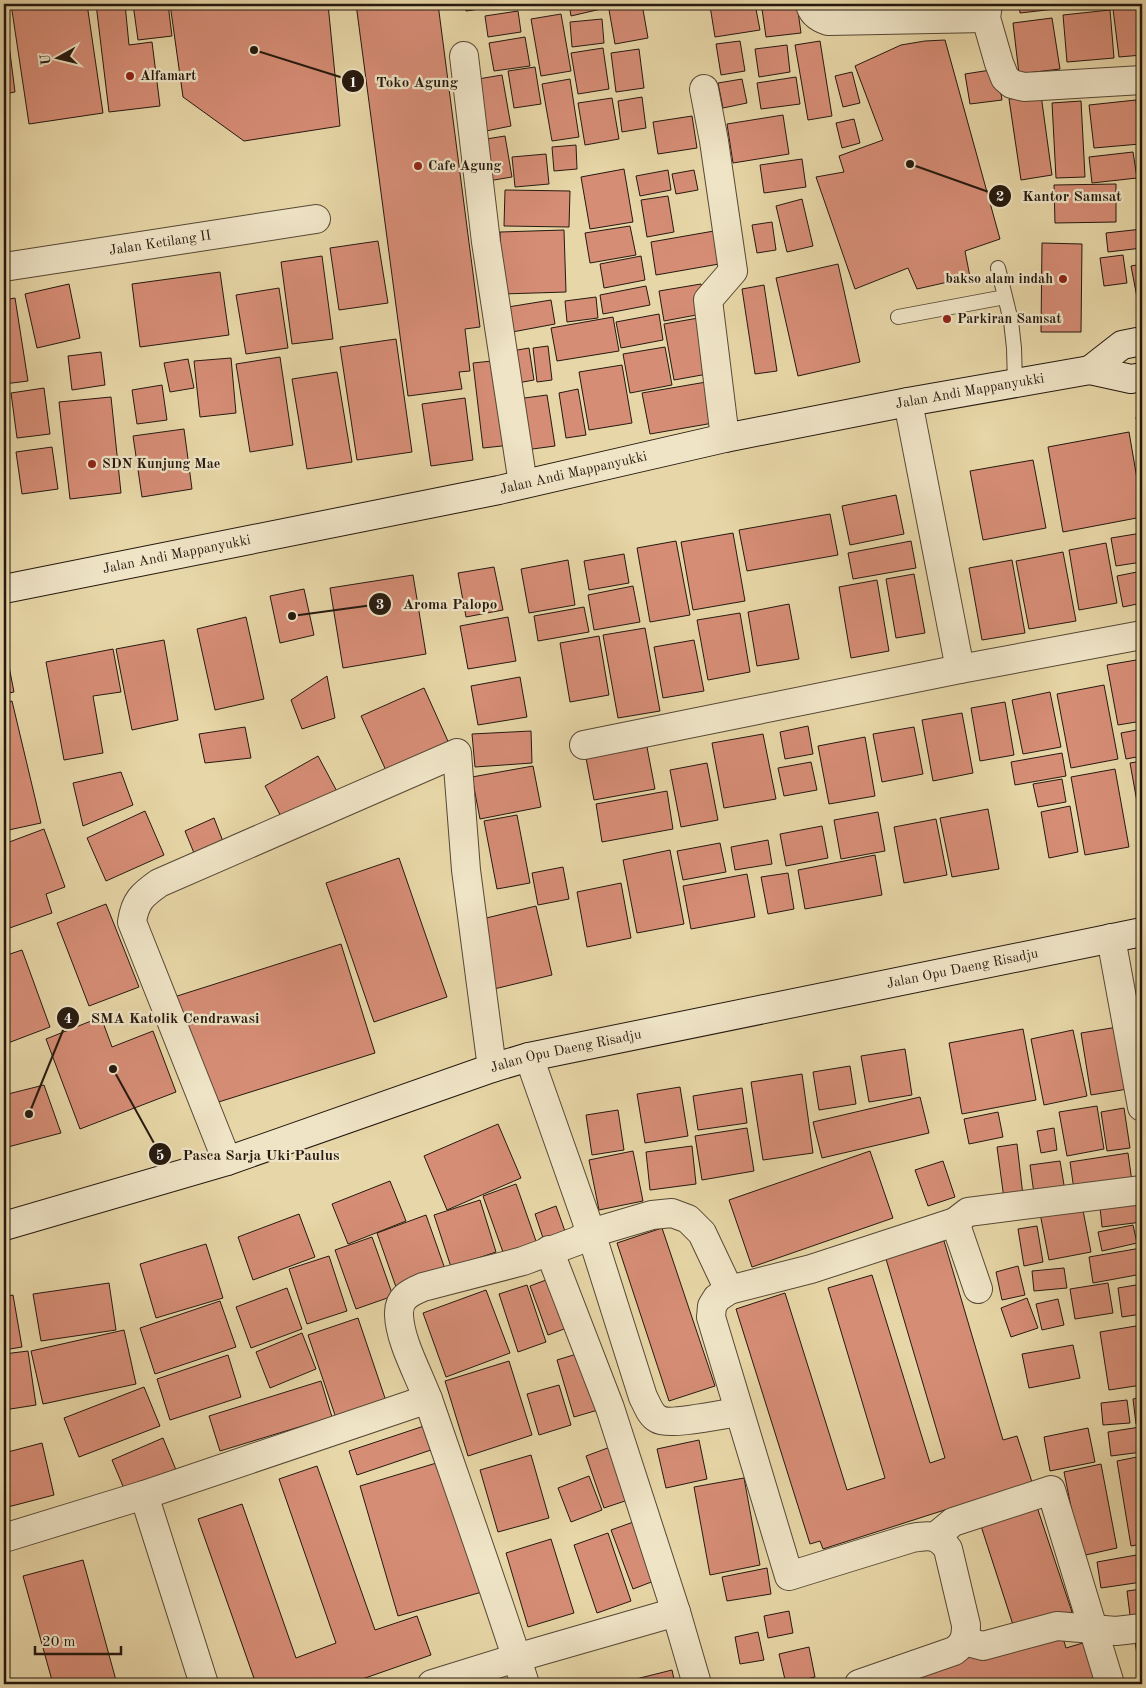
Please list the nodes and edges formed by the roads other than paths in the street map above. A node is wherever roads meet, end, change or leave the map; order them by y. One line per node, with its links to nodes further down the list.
1 (810, 4): 2 (street)
2 (987, 11): 4 (street)
3 (464, 56): 17 (street)
4 (1142, 80)
5 (704, 89): 16 (street)
6 (316, 219): 7 (street, Jalan Ketilang II)
7 (4, 267)
8 (998, 268): 9 (lane)
9 (1005, 297): 10 (lane); 14 (lane)
10 (898, 317)
11 (1142, 341): 12 (street)
12 (1090, 370): 13 (street, Jalan Andi Mappanyukki); 14 (street, Jalan Andi Mappanyukki)
13 (1142, 377)
14 (1015, 383): 15 (street, Jalan Andi Mappanyukki)
15 (908, 402): 16 (street, Jalan Andi Mappanyukki); 20 (street)
16 (725, 438): 17 (street, Jalan Andi Mappanyukki)
17 (523, 484): 18 (street, Jalan Andi Mappanyukki)
18 (4, 589)
19 (1142, 635): 20 (street)
20 (960, 669): 21 (street)
21 (584, 745)
22 (1142, 932): 23 (street, Jalan Opu Daeng Risadju)
23 (1111, 938): 24 (street, Jalan Opu Daeng Risadju); 26 (street)
24 (529, 1057): 25 (street, Jalan Opu Daeng Risadju); 31 (street)
25 (492, 1068): 27 (street, Jalan Opu Daeng Risadju); 27 (street)
26 (1142, 1107)
27 (226, 1162): 30 (street, Jalan Opu Daeng Risadju)
28 (1142, 1190): 29 (street)
29 (955, 1222): 32 (street); 33 (street)
30 (4, 1226)
31 (568, 1243): 33 (street); 34 (street); 35 (street); 35 (street)
32 (978, 1289)
33 (729, 1290): 36 (street)
34 (428, 1399): 37 (street); 44 (street)
35 (626, 1403): 36 (street); 40 (street)
36 (738, 1412): 38 (street)
37 (144, 1495): 39 (street); 45 (street)
38 (935, 1537): 42 (street); 43 (street)
39 (4, 1538)
40 (676, 1612): 44 (street); 48 (street)
41 (1142, 1628): 42 (street)
42 (1094, 1630): 43 (street); 50 (street)
43 (964, 1640): 49 (street)
44 (516, 1658): 46 (street); 47 (street)
45 (204, 1684)
46 (432, 1684)
47 (525, 1684)
48 (697, 1684)
49 (859, 1684)
50 (1110, 1684)

